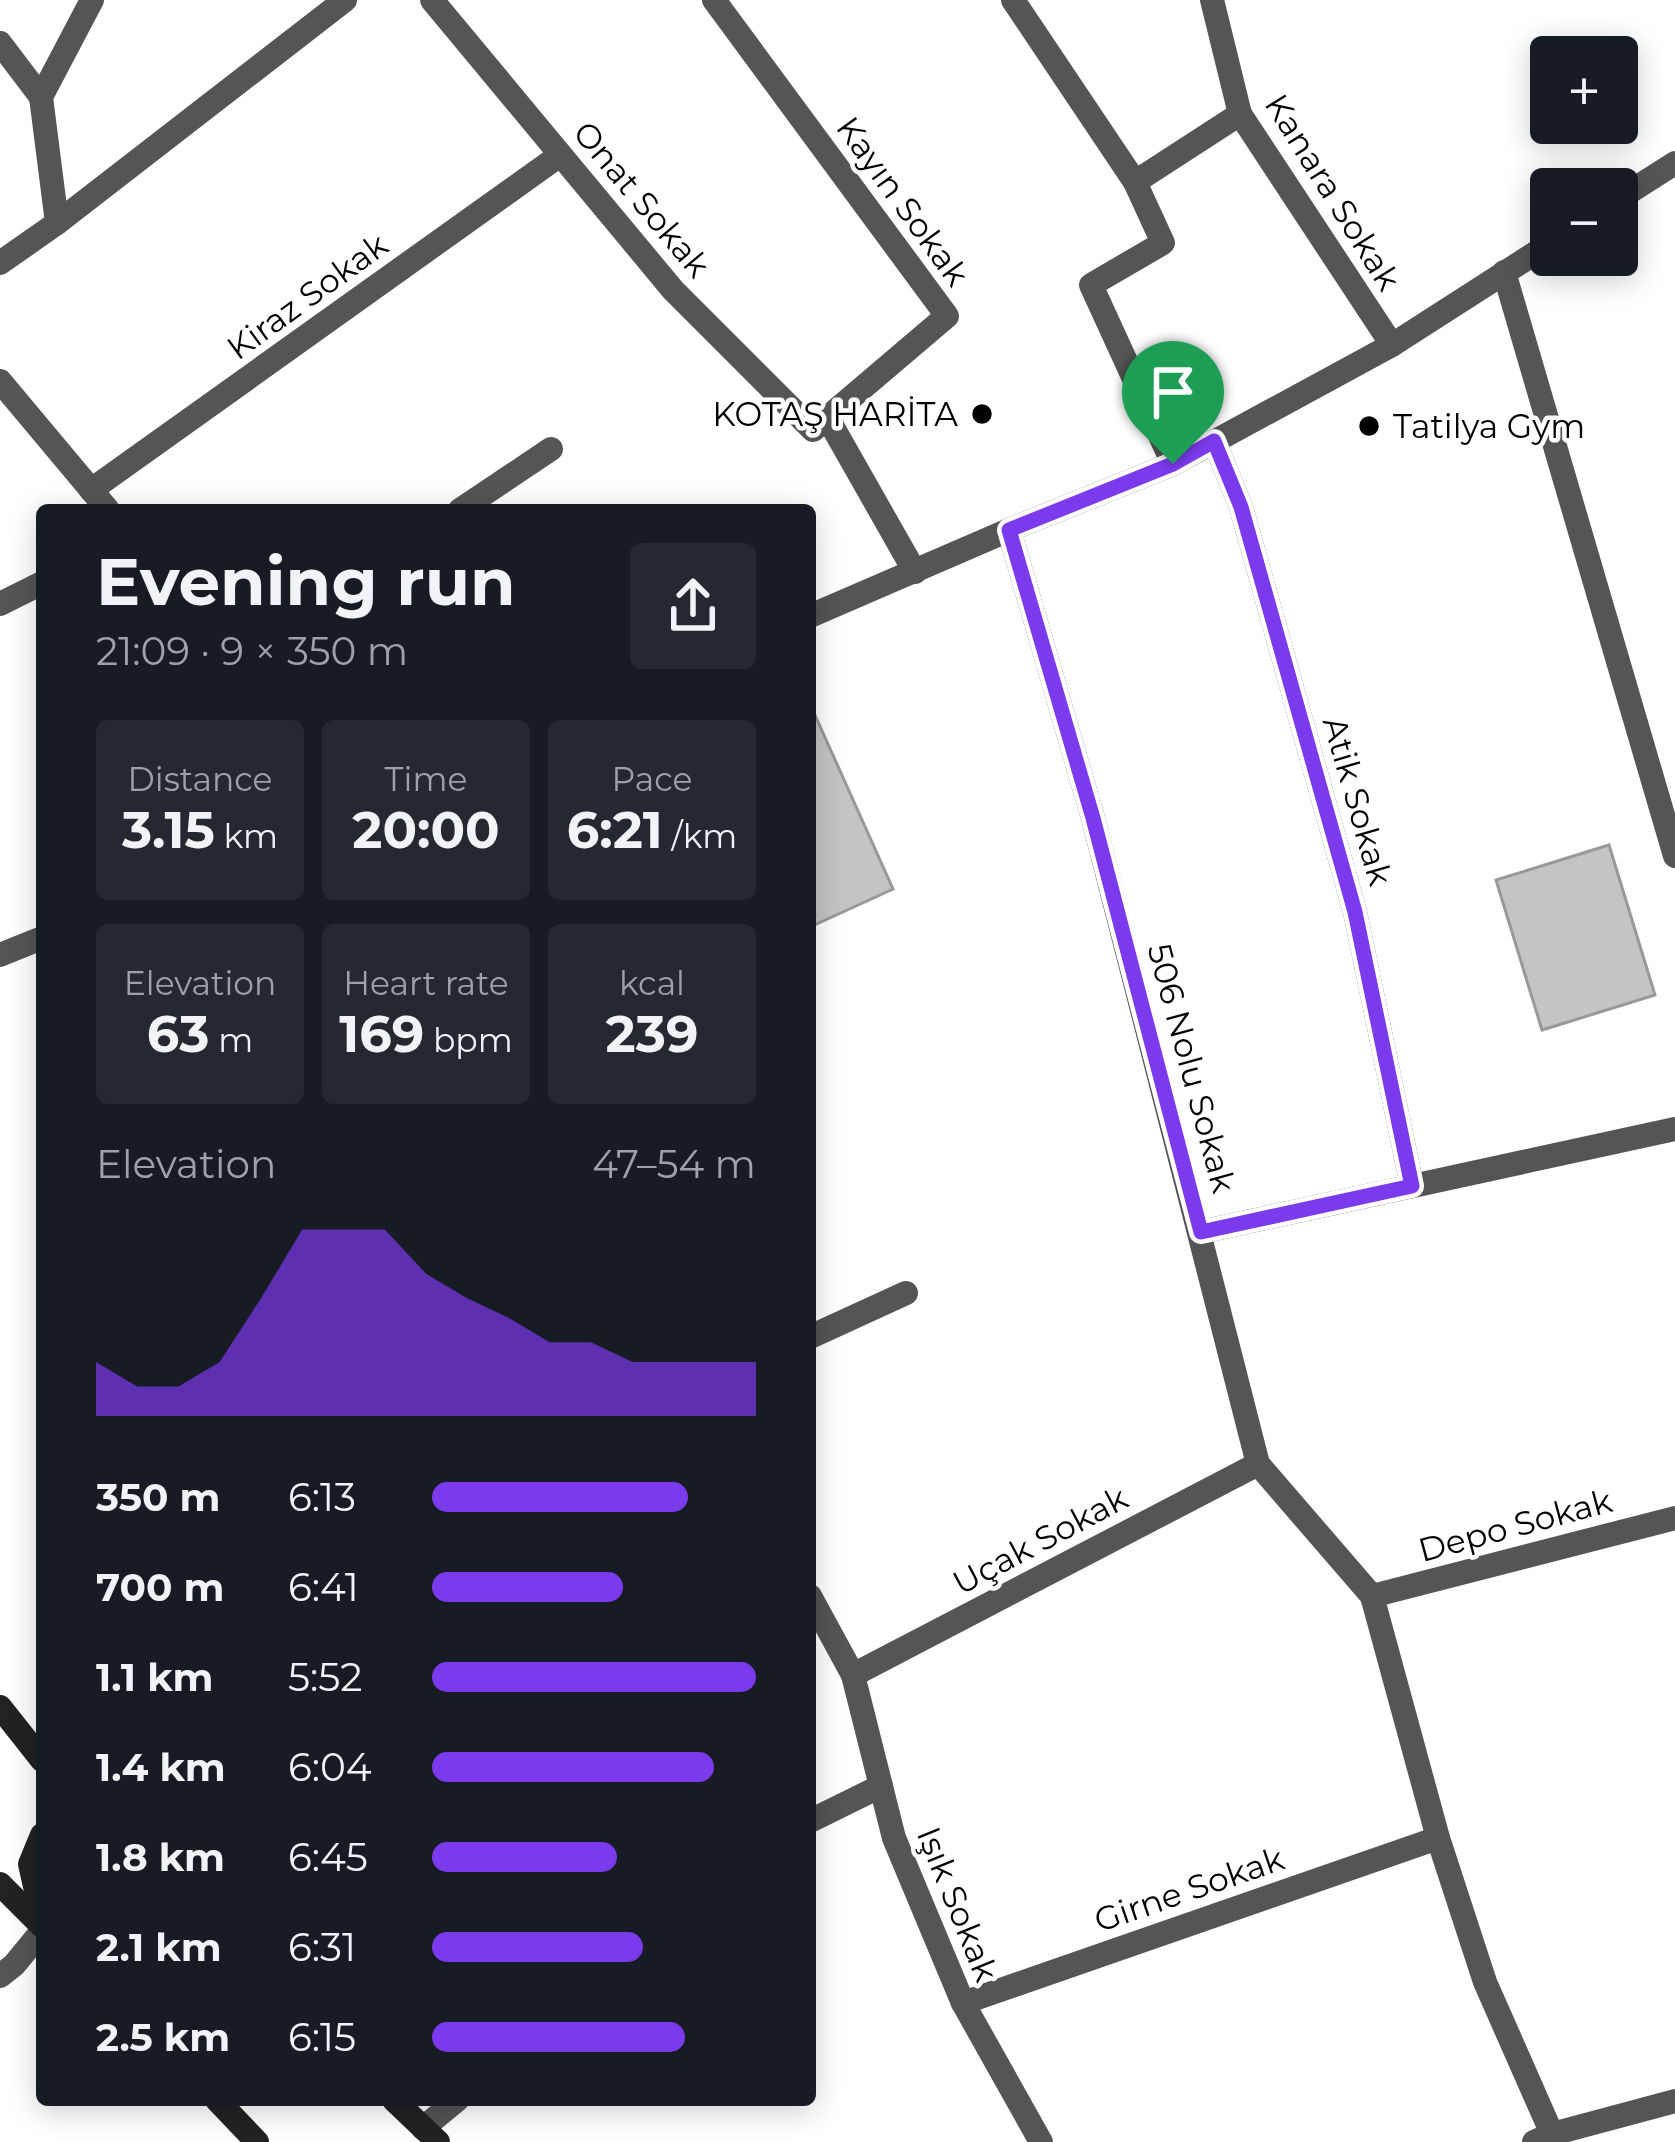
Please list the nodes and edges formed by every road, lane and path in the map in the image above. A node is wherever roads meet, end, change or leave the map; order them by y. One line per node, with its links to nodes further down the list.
1 (92, 0): 8 (street)
2 (345, 0): 14 (street)
3 (432, 0): 10 (street, Onat Sokak)
4 (714, 0): 20 (street, Kayın Sokak)
5 (1013, 0): 12 (street)
6 (1212, 0): 9 (street, Kanara Sokak)
7 (0, 43): 8 (street)
8 (41, 97): 14 (street)
9 (1240, 114): 12 (street); 18 (street, Kanara Sokak)
10 (560, 154): 20 (street, Onat Sokak); 24 (street, Kiraz Sokak)
11 (1675, 163): 13 (street)
12 (1135, 182): 23 (street)
13 (1638, 187)
14 (57, 223): 16 (street)
15 (1530, 255): 17 (street)
16 (0, 263)
17 (1504, 272): 18 (street); 31 (street)
18 (1392, 345): 21 (street)
19 (0, 381): 24 (street)
20 (820, 424): 27 (street)
21 (1214, 441): 23 (street); 35 (street, Atik Sokak)
22 (551, 449): 25 (street)
23 (1173, 464): 26 (street)
24 (99, 500)
25 (469, 504)
26 (1009, 530): 27 (street); 36 (street, 506 Nolu Sokak)
27 (915, 572): 30 (street)
28 (36, 586): 29 (street)
29 (0, 604)
30 (816, 613)
31 (1675, 856)
32 (36, 941): 33 (street)
33 (0, 956)
34 (1675, 1129): 35 (street)
35 (1412, 1186): 36 (street)
36 (1201, 1232): 39 (street, 506 Nolu Sokak)
37 (906, 1293): 38 (street)
38 (816, 1334)
39 (1258, 1464): 41 (street, 506 Nolu Sokak); 43 (street, Uçak Sokak)
40 (1675, 1518): 41 (street, Depo Sokak)
41 (1372, 1596): 48 (street, 506 Nolu Sokak)
42 (816, 1607): 43 (street, Işık Sokak)
43 (853, 1676): 46 (street, Işık Sokak)
44 (0, 1706): 45 (main road)
45 (36, 1752)
46 (881, 1786): 47 (street); 55 (street, Işık Sokak)
47 (816, 1818)
48 (1438, 1838): 55 (street, Girne Sokak); 61 (street, 506 Nolu Sokak)
49 (36, 1850): 51 (main road)
50 (0, 1884): 52 (main road)
51 (36, 1894)
52 (36, 1918)
53 (36, 1933): 54 (street)
54 (0, 1976)
55 (963, 2003): 63 (street, Işık Sokak)
56 (1675, 2101): 61 (street)
57 (223, 2106): 62 (main road)
58 (400, 2106): 60 (main road)
59 (453, 2106): 60 (street)
60 (430, 2135)
61 (1543, 2138)
62 (257, 2142)
63 (1041, 2142)

